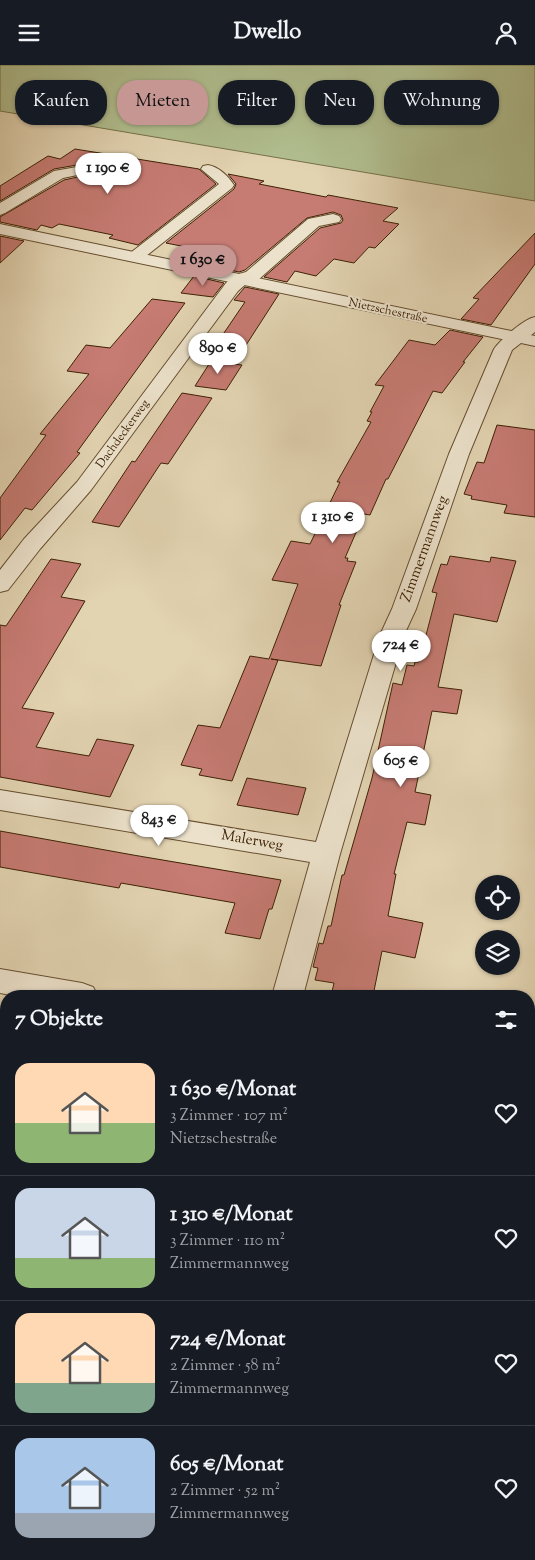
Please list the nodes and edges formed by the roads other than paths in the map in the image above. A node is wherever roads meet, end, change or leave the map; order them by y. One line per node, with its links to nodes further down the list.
1 (208, 169): 6 (street)
2 (77, 171): 3 (street)
3 (0, 210)
4 (333, 219): 7 (street)
5 (0, 229): 6 (street, Nietzschestraße)
6 (135, 257): 7 (street, Nietzschestraße)
7 (241, 279): 9 (street, Nietzschestraße); 10 (street, Dachdeckerweg)
8 (535, 322): 9 (street, Zimmermannweg)
9 (525, 339): 12 (street, Zimmermannweg)
10 (0, 585)
11 (0, 799): 12 (street, Malerweg)
12 (326, 854): 15 (street, Zimmermannweg)
13 (0, 981): 14 (street)
14 (49, 990)
15 (289, 990)

